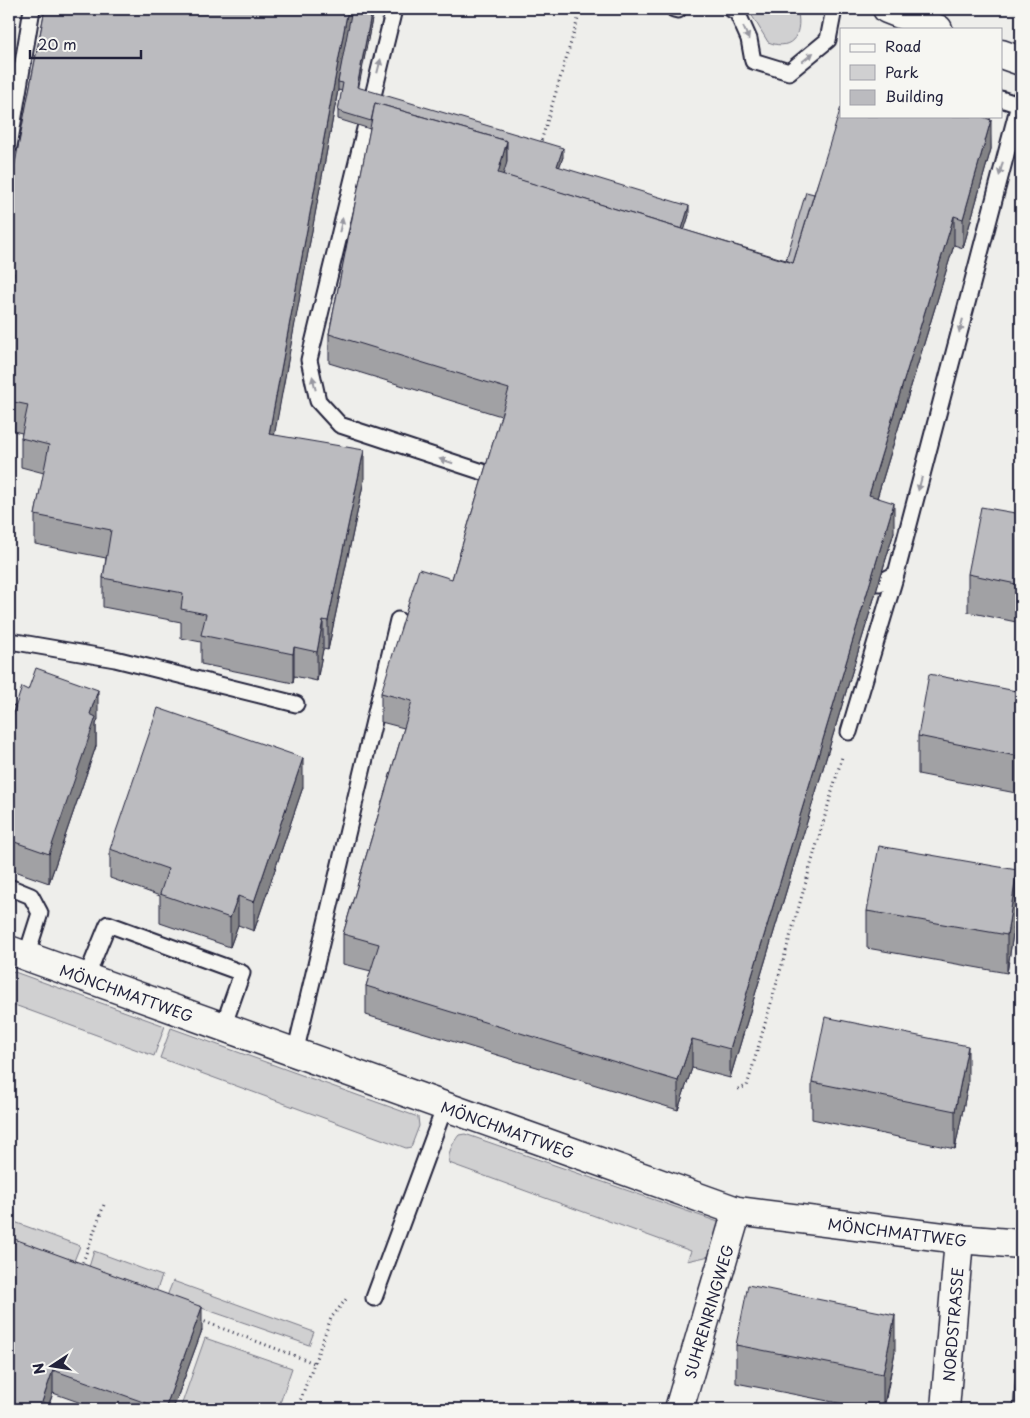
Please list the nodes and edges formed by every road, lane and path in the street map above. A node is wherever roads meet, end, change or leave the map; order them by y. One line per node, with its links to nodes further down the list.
1 (32, 9): 13 (lane)
2 (394, 9): 15 (lane, one-way to 2)
3 (581, 9): 14 (path)
4 (731, 9): 8 (lane, one-way to 8)
5 (834, 9): 8 (lane)
6 (887, 9): 7 (street)
7 (935, 28)
8 (835, 42)
9 (1002, 54): 10 (street)
10 (1021, 61)
11 (1002, 99): 12 (lane)
12 (1020, 101): 16 (lane, one-way to 16)
13 (9, 146)
14 (538, 153)
15 (492, 475)
16 (896, 574): 17 (lane); 21 (lane)
17 (879, 583)
18 (398, 620): 26 (lane)
19 (9, 643): 20 (lane)
20 (296, 704)
21 (849, 732): 27 (path)
22 (9, 887): 23 (lane)
23 (17, 953): 24 (street, MÖNCHMATTWEG)
24 (86, 978): 25 (street, MÖNCHMATTWEG); 25 (lane)
25 (223, 1027): 26 (street, MÖNCHMATTWEG)
26 (294, 1053): 28 (street, MÖNCHMATTWEG)
27 (738, 1089)
28 (445, 1106): 30 (street, MÖNCHMATTWEG); 35 (lane)
29 (105, 1202): 33 (path)
30 (737, 1211): 31 (street, MÖNCHMATTWEG); 39 (street, SUHRENRINGWEG)
31 (960, 1239): 32 (street, MÖNCHMATTWEG); 40 (street, NORDSTRASSE)
32 (1021, 1244)
33 (78, 1274)
34 (352, 1291): 37 (path)
35 (374, 1298)
36 (196, 1318): 37 (path)
37 (314, 1363): 38 (path)
38 (297, 1409)
39 (679, 1409)
40 (945, 1409)

